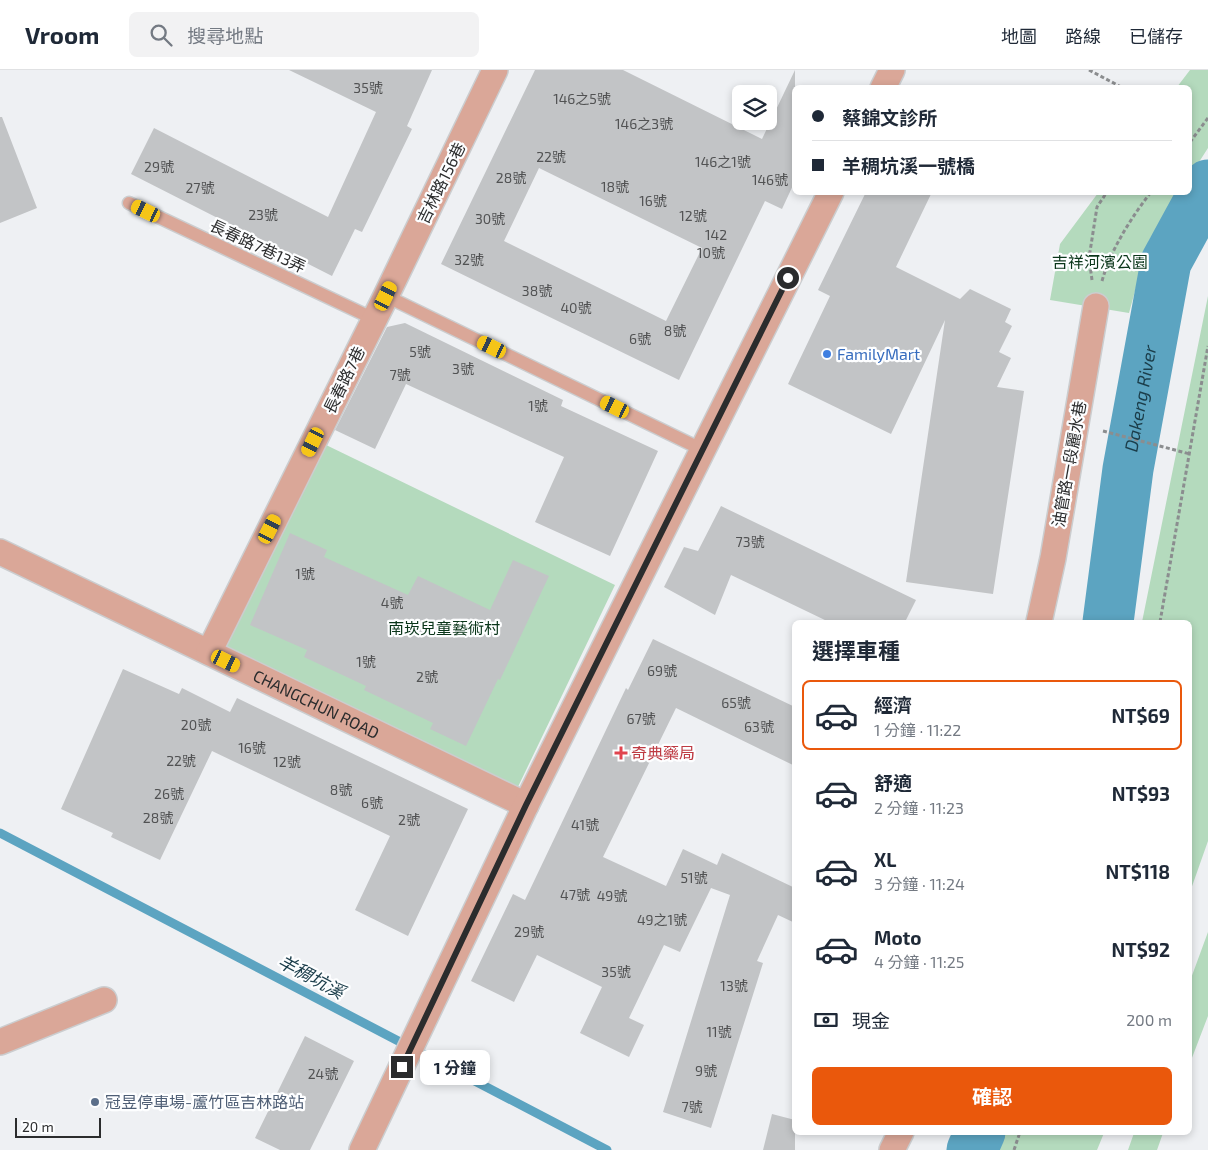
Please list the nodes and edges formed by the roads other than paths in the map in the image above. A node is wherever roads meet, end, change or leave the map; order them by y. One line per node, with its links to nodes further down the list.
1 (495, 70): 6 (street, 吉林路156巷)
2 (892, 70): 3 (street)
3 (885, 85)
4 (830, 195): 9 (street)
5 (129, 203): 8 (lane, 長春路7巷13弄)
6 (386, 296): 8 (street, 長春路7巷); 9 (lane)
7 (1096, 306): 11 (street, 油管路一段麗水巷)
8 (374, 319): 12 (street, 長春路7巷)
9 (703, 450): 13 (street)
10 (0, 552): 12 (street, CHANGCHUN ROAD)
11 (1039, 620)
12 (209, 652): 13 (street, CHANGCHUN ROAD)
13 (526, 805): 17 (street)
14 (104, 1000): 15 (street)
15 (0, 1042)
16 (899, 1135): 18 (street)
17 (362, 1150)
18 (892, 1150)

